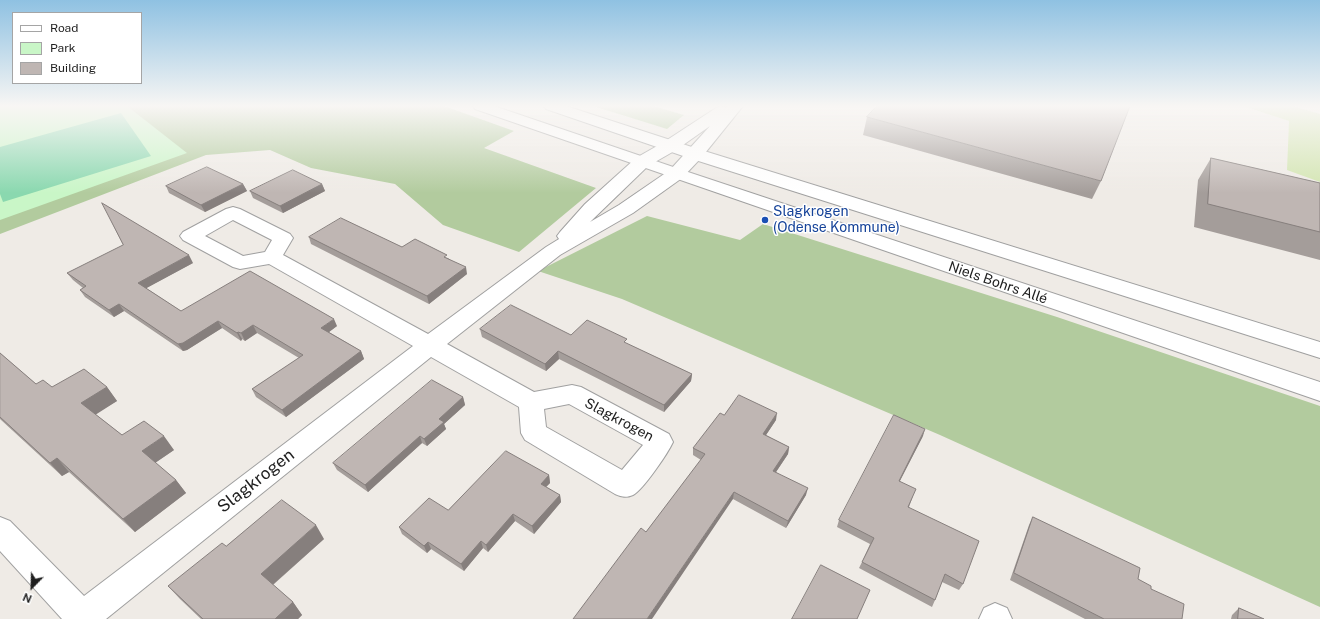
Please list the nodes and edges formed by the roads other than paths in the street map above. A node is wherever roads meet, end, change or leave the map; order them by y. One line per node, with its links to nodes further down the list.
1 (573, 135): 7 (street)
2 (587, 135): 7 (street)
3 (637, 135): 6 (street, Niels Bohrs Allé)
4 (686, 135): 6 (street)
5 (710, 135): 8 (street)
6 (670, 146): 7 (street); 8 (street, Niels Bohrs Allé)
7 (648, 158): 8 (street); 9 (street, Slagkrogen)
8 (686, 163): 9 (street, Slagkrogen); 12 (street, Niels Bohrs Allé); 13 (street, Niels Bohrs Allé)
9 (553, 251): 11 (street, Slagkrogen)
10 (272, 258): 11 (street)
11 (430, 345): 14 (street); 16 (street, Slagkrogen)
12 (1320, 350)
13 (1320, 392)
14 (531, 402): 14 (street, Slagkrogen)
15 (0, 530): 16 (street, Slagkrogen)
16 (83, 618)

